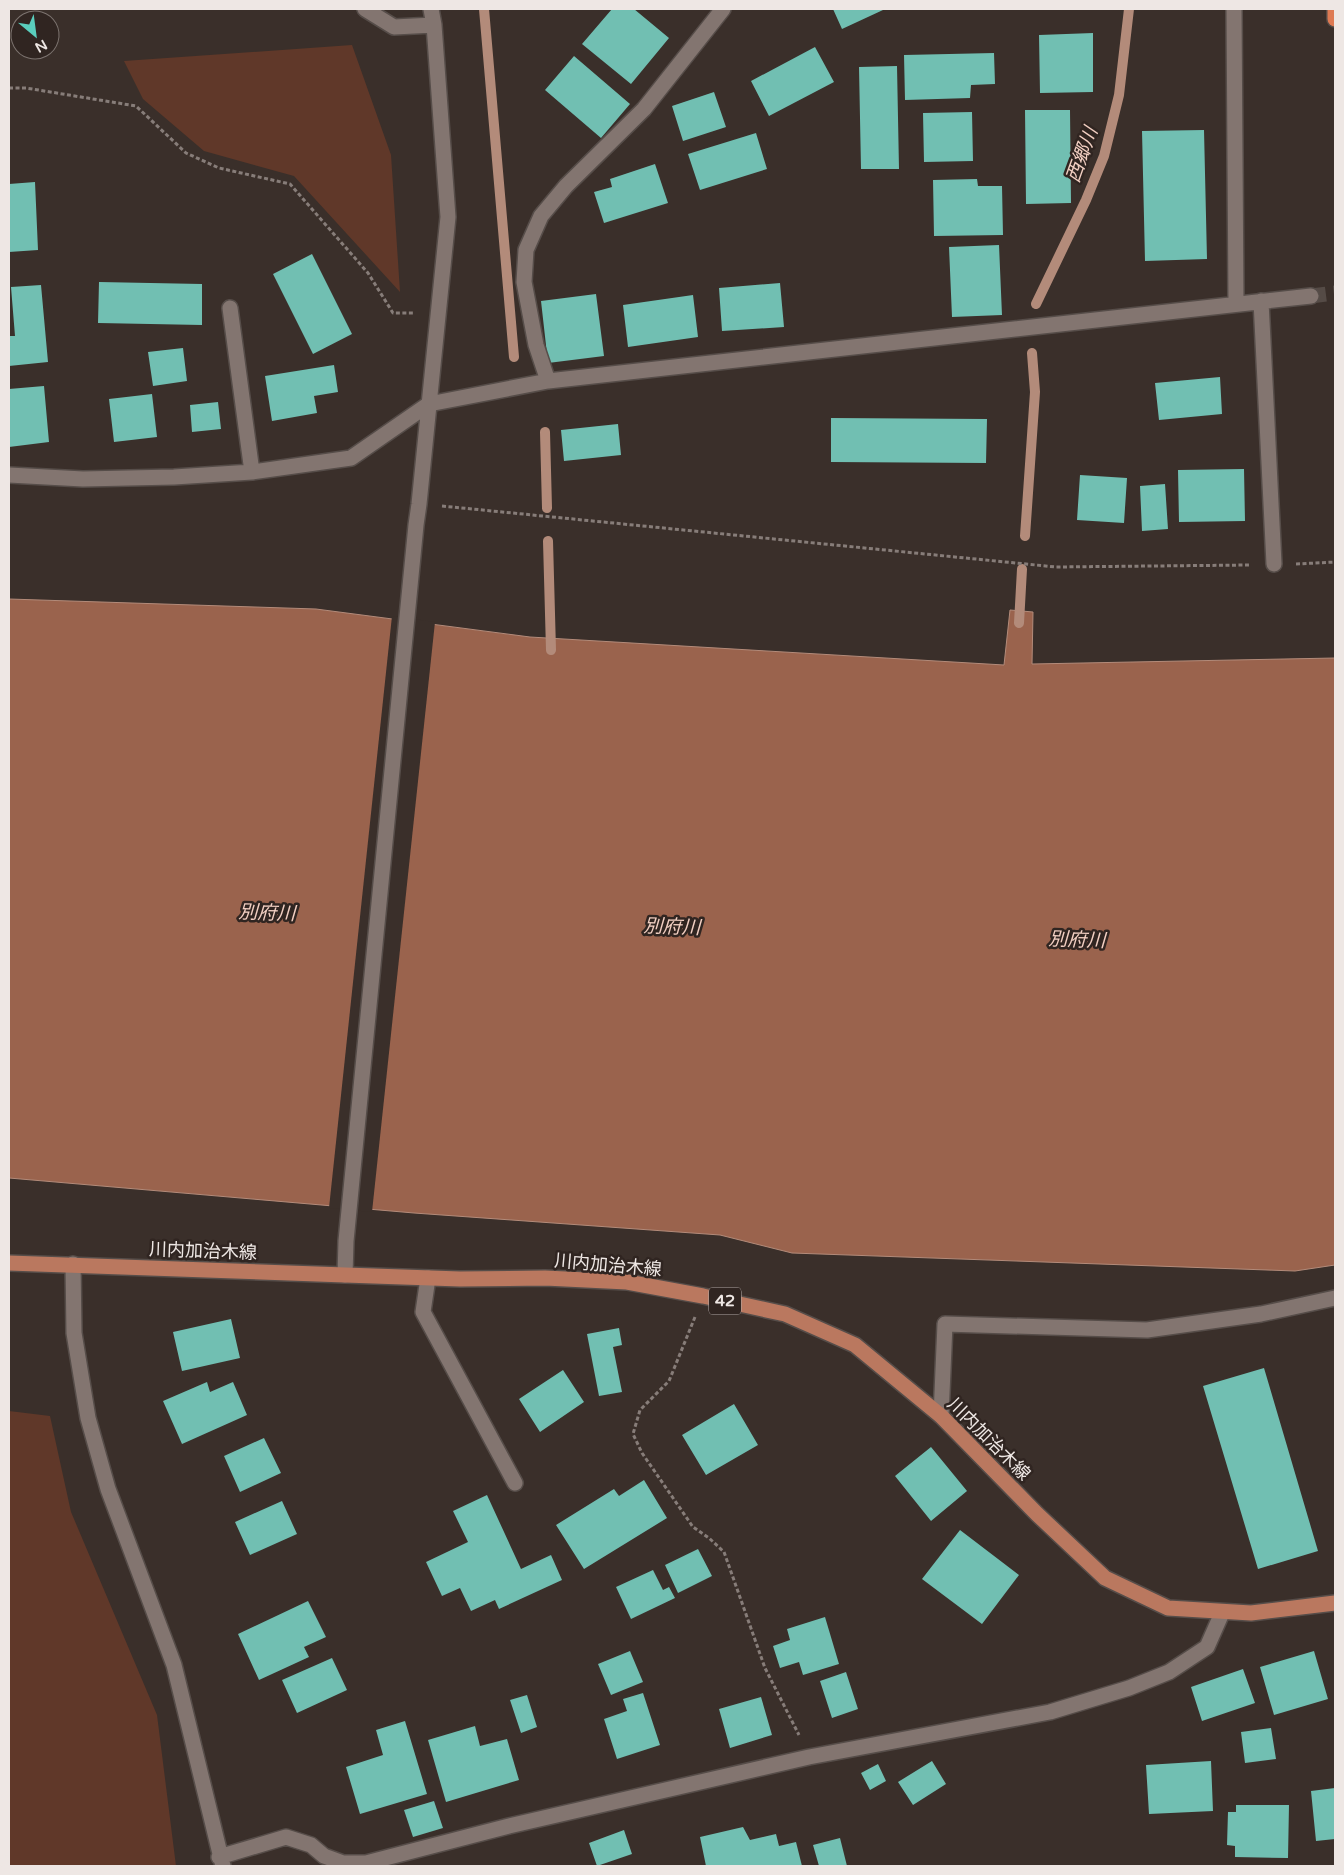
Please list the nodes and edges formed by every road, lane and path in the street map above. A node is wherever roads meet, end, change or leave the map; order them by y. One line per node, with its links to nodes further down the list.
1 (365, 9): 7 (street)
2 (431, 9): 7 (street)
3 (723, 9): 14 (street)
4 (1234, 9): 11 (street)
5 (1335, 9): 6 (highway)
6 (1335, 19)
7 (434, 26): 13 (street)
8 (9, 88): 13 (path)
9 (1311, 296): 10 (street)
10 (1261, 301): 11 (street); 20 (street)
11 (1236, 304): 14 (street)
12 (230, 308): 16 (street)
13 (437, 313): 15 (street)
14 (548, 381): 15 (street)
15 (429, 404): 16 (street); 18 (street)
16 (252, 472): 17 (street)
17 (9, 475)
18 (419, 504): 20 (path); 23 (street)
19 (1335, 562): 20 (path)
20 (1274, 564)
21 (9, 1262): 22 (main road, 川内加治木線 / 42)
22 (73, 1264): 23 (main road, 川内加治木線 / 42); 32 (street)
23 (345, 1276): 24 (main road, 川内加治木線 / 42)
24 (428, 1278): 25 (main road, 川内加治木線 / 42); 28 (street)
25 (704, 1296): 27 (main road, 川内加治木線 / 42); 31 (path)
26 (1335, 1298): 27 (street)
27 (941, 1416): 30 (main road, 川内加治木線 / 42)
28 (516, 1483)
29 (1335, 1603): 30 (main road, 川内加治木線 / 42)
30 (1222, 1613): 31 (street)
31 (810, 1758): 32 (street)
32 (221, 1862)

